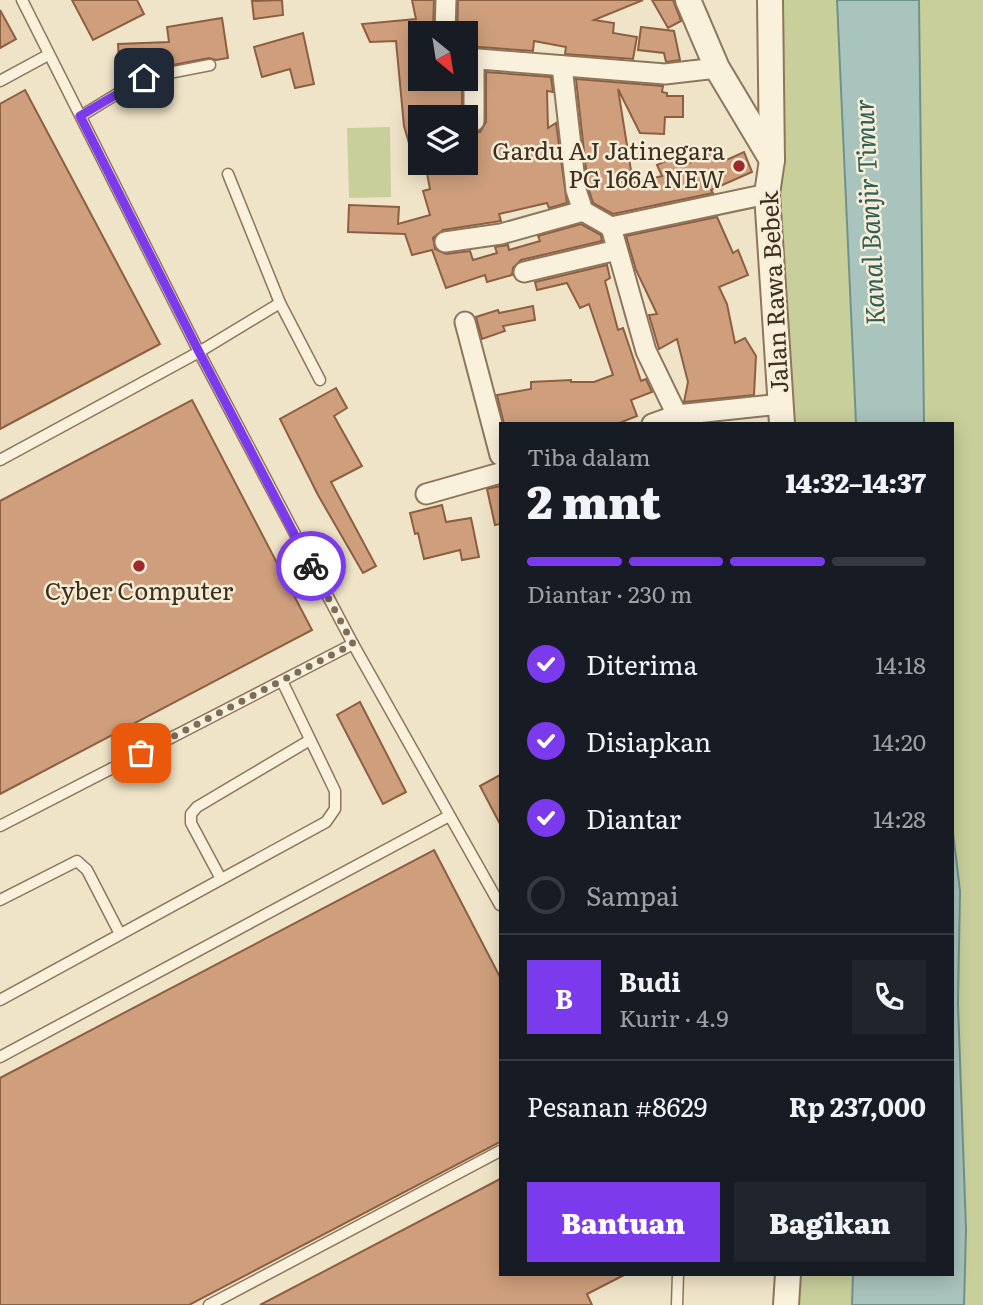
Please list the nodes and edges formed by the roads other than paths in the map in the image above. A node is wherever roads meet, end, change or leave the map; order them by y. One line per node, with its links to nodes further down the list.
1 (22, 0): 6 (lane)
2 (446, 0): 5 (street)
3 (688, 0): 10 (street, Jalan Rawa Bebek)
4 (770, 0): 13 (street, Jalan Rawa Bebek)
5 (445, 21)
6 (48, 55): 11 (lane); 12 (lane)
7 (478, 59): 9 (street)
8 (210, 65): 12 (lane)
9 (562, 66): 10 (street); 16 (street)
10 (717, 68): 13 (street, Jalan Rawa Bebek)
11 (0, 80)
12 (80, 116): 23 (lane)
13 (772, 160): 15 (street, Jalan Rawa Bebek)
14 (228, 174): 21 (lane)
15 (767, 194): 17 (street); 25 (street, Jalan Rawa Bebek)
16 (583, 211): 17 (street); 18 (street)
17 (611, 227): 19 (street)
18 (445, 242)
19 (617, 250): 20 (street); 26 (street)
20 (524, 272)
21 (280, 303): 23 (lane); 24 (lane)
22 (465, 322): 27 (street)
23 (199, 352): 28 (lane); 31 (lane)
24 (320, 380)
25 (782, 414): 26 (street)
26 (677, 419)
27 (499, 451)
28 (0, 460)
29 (499, 473): 30 (street)
30 (426, 494)
31 (353, 644): 32 (lane); 34 (lane)
32 (282, 681): 33 (lane); 35 (lane)
33 (310, 740): 36 (lane); 36 (lane)
34 (449, 816): 37 (lane); 41 (lane)
35 (0, 826)
36 (221, 879): 39 (lane)
37 (497, 889)
38 (0, 900): 39 (lane)
39 (120, 934): 40 (lane)
40 (0, 1000)
41 (0, 1057)
42 (499, 1153): 45 (lane)
43 (678, 1276): 46 (lane)
44 (788, 1276): 47 (street)
45 (209, 1305)
46 (677, 1305)
47 (786, 1305)

